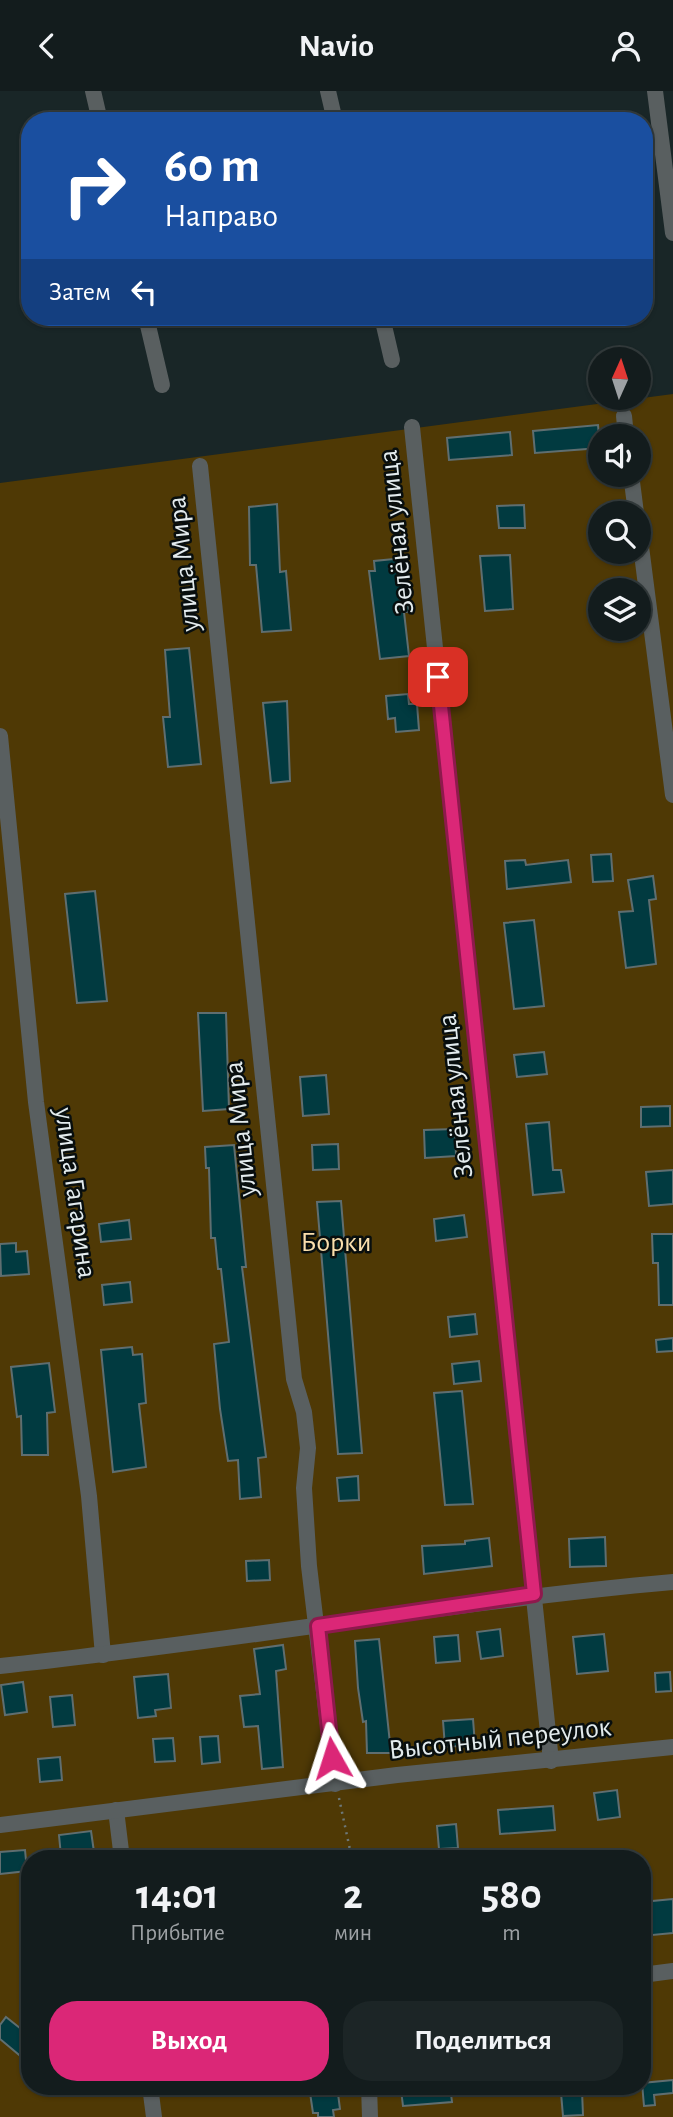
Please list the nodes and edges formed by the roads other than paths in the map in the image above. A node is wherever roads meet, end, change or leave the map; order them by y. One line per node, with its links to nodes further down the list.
1 (93, 91): 4 (street)
2 (328, 91): 5 (street)
3 (655, 91): 6 (street)
4 (98, 112)
5 (333, 112)
6 (673, 233)
7 (148, 326): 10 (street)
8 (384, 326): 9 (street)
9 (392, 360)
10 (162, 385)
11 (624, 416): 12 (street)
12 (625, 424)
13 (412, 427): 19 (street, Зелёная улица)
14 (200, 466): 20 (street, улица Мира)
15 (643, 564): 17 (street)
16 (0, 736): 21 (street, улица Гагарина)
17 (673, 795)
18 (673, 1582): 19 (street)
19 (534, 1594): 20 (street); 24 (street, Зелёная улица)
20 (318, 1626): 21 (street); 25 (street, улица Мира)
21 (103, 1655): 22 (street)
22 (0, 1665)
23 (673, 1748): 24 (street, Высотный переулок)
24 (551, 1761): 25 (street, Высотный переулок)
25 (335, 1784): 26 (street, Высотный переулок)
26 (116, 1810): 27 (street, Высотный переулок); 28 (street)
27 (0, 1825)
28 (121, 1850)
29 (673, 1971): 30 (street)
30 (651, 1974)
31 (151, 2095): 33 (street)
32 (369, 2095): 34 (street)
33 (154, 2117)
34 (370, 2117)

